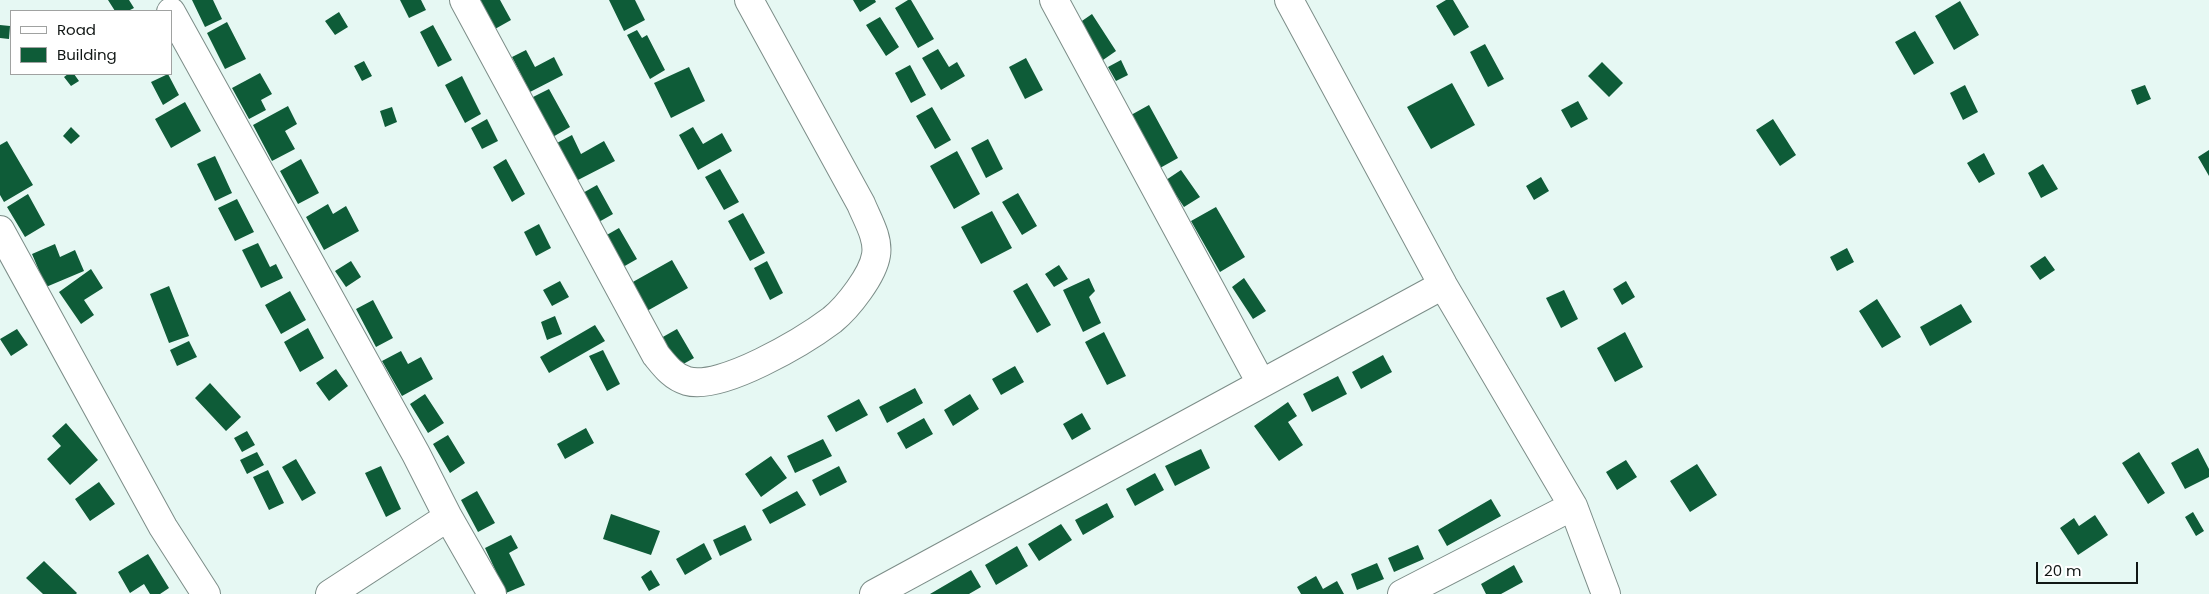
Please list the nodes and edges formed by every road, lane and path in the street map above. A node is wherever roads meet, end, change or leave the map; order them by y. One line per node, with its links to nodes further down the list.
1 (464, 0): 2 (street)
2 (750, 0)
3 (1054, 0): 8 (street)
4 (1289, 0): 7 (street)
5 (172, 14): 10 (street)
6 (0, 230): 11 (street)
7 (1443, 285): 8 (street); 9 (street)
8 (1261, 383): 14 (street)
9 (1573, 506): 15 (street); 16 (street)
10 (448, 517): 12 (street); 13 (street)
11 (206, 594)
12 (330, 594)
13 (492, 594)
14 (874, 594)
15 (1402, 594)
16 (1606, 594)

